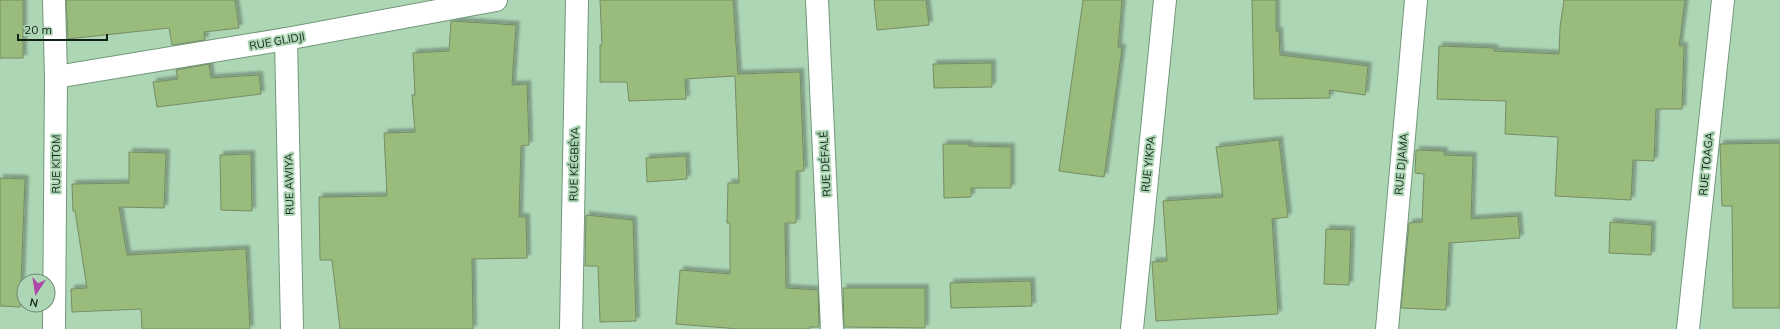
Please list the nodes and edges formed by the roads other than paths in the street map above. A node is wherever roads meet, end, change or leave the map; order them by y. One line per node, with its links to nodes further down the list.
1 (54, 0): 9 (street, RUE KITOM)
2 (496, 0): 8 (street, RUE GLIDJI)
3 (577, 0): 12 (street, RUE KÉGBÉYA)
4 (817, 0): 13 (street, RUE DÉFALÉ)
5 (1165, 0): 14 (street, RUE YIKPA)
6 (1416, 0): 15 (street, RUE DJAMA)
7 (1723, 0): 16 (street, RUE TOAGA)
8 (286, 39): 9 (street, RUE GLIDJI); 11 (street, RUE AWIYA)
9 (56, 77): 10 (street, RUE KITOM)
10 (54, 329)
11 (292, 329)
12 (571, 329)
13 (832, 329)
14 (1132, 329)
15 (1387, 329)
16 (1688, 329)

